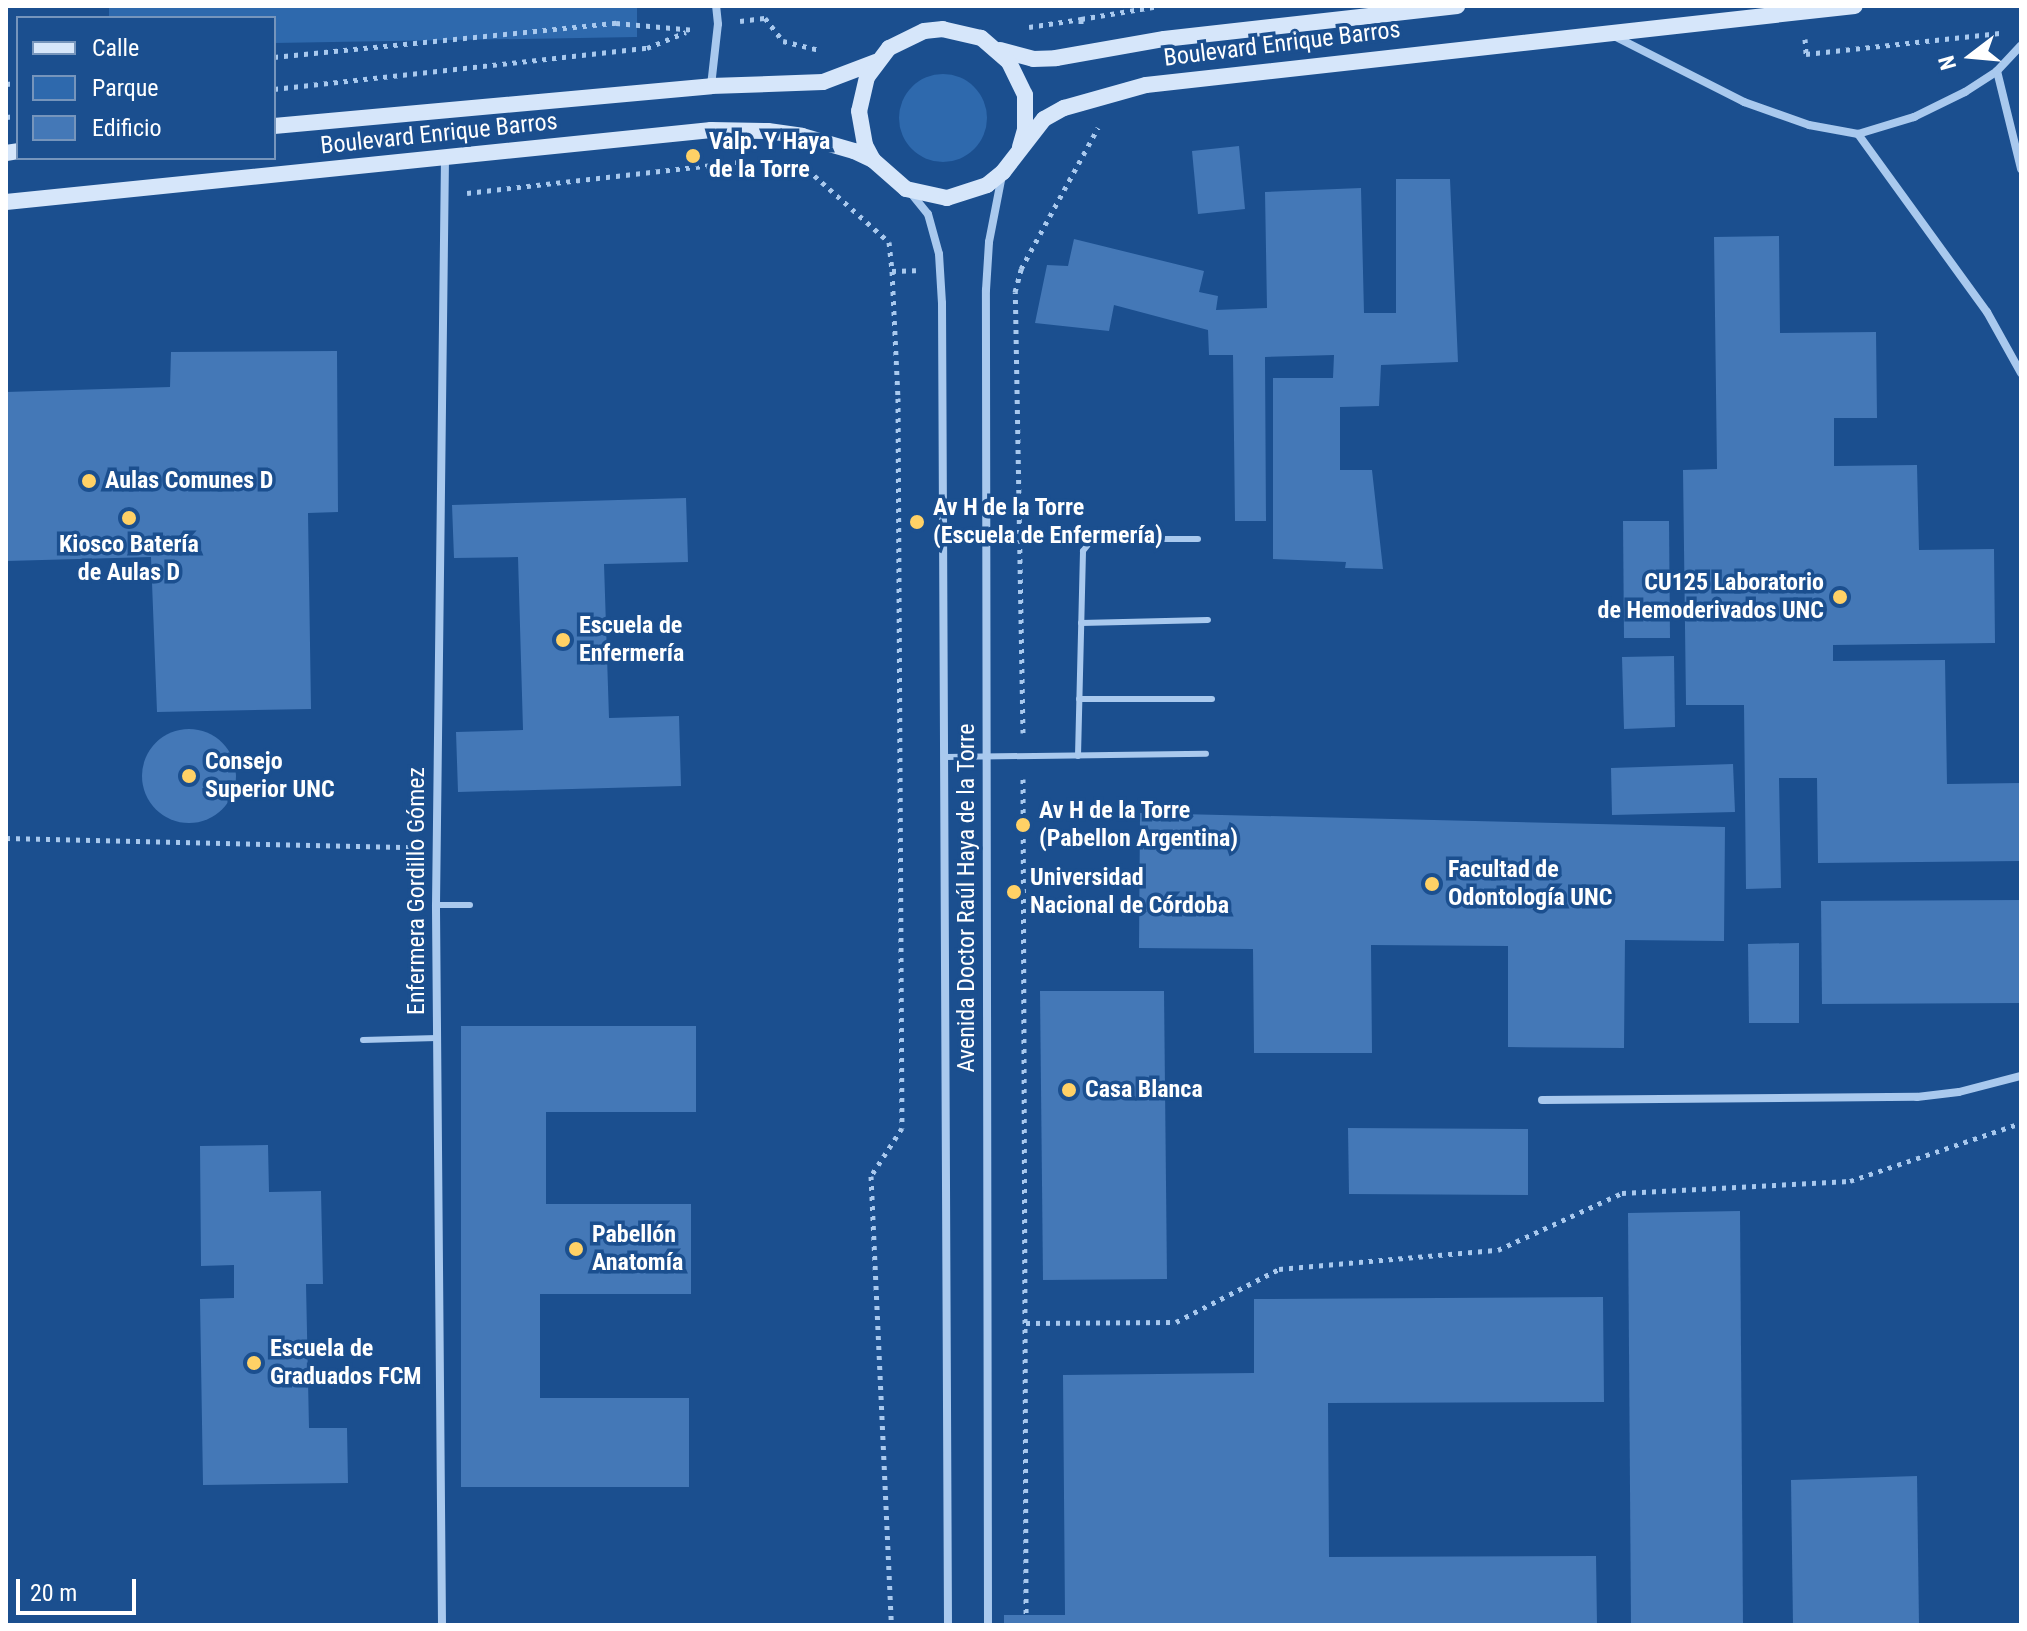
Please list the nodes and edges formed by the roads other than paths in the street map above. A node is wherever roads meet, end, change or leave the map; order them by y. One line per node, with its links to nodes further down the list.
1 (1457, 6): 6 (main road, Boulevard Enrique Barros)
2 (1855, 6): 4 (main road, Boulevard Enrique Barros)
3 (716, 7): 9 (street)
4 (1606, 32): 11 (street); 12 (main road, Boulevard Enrique Barros)
5 (2021, 45): 8 (street)
6 (997, 49): 7 (main road, Boulevard Enrique Barros); 12 (main road, Boulevard Enrique Barros)
7 (876, 62): 9 (main road, Boulevard Enrique Barros); 14 (main road)
8 (1997, 71): 11 (street); 15 (street)
9 (711, 86): 10 (main road, Boulevard Enrique Barros)
10 (276, 126)
11 (1858, 134): 19 (street)
12 (1020, 147): 16 (main road, Boulevard Enrique Barros)
13 (445, 157): 14 (main road, Boulevard Enrique Barros); 18 (main road, Boulevard Enrique Barros); 29 (street, Enfermera Gordillo Gómez)
14 (873, 160): 17 (main road, Boulevard Enrique Barros)
15 (2021, 169)
16 (1003, 172): 17 (main road, Boulevard Enrique Barros); 28 (street, Avenida Doctor Raúl Haya de la Torre)
17 (906, 189): 27 (street, Avenida Doctor Raúl Haya de la Torre)
18 (6, 202)
19 (2021, 373)
20 (1198, 539): 22 (lane)
21 (1208, 620): 22 (lane)
22 (1081, 623): 23 (lane)
23 (1079, 699): 24 (lane); 26 (lane)
24 (1212, 699)
25 (1206, 754): 26 (lane)
26 (1078, 756): 28 (lane)
27 (945, 757): 28 (lane); 36 (street, Avenida Doctor Raúl Haya de la Torre)
28 (987, 757): 37 (street, Avenida Doctor Raúl Haya de la Torre)
29 (436, 905): 30 (lane); 31 (street, Enfermera Gordillo Gómez)
30 (470, 905)
31 (437, 1038): 32 (lane); 35 (street, Enfermera Gordillo Gómez)
32 (363, 1040)
33 (2021, 1076): 34 (street)
34 (1542, 1100)
35 (442, 1625)
36 (948, 1625)
37 (988, 1625)

